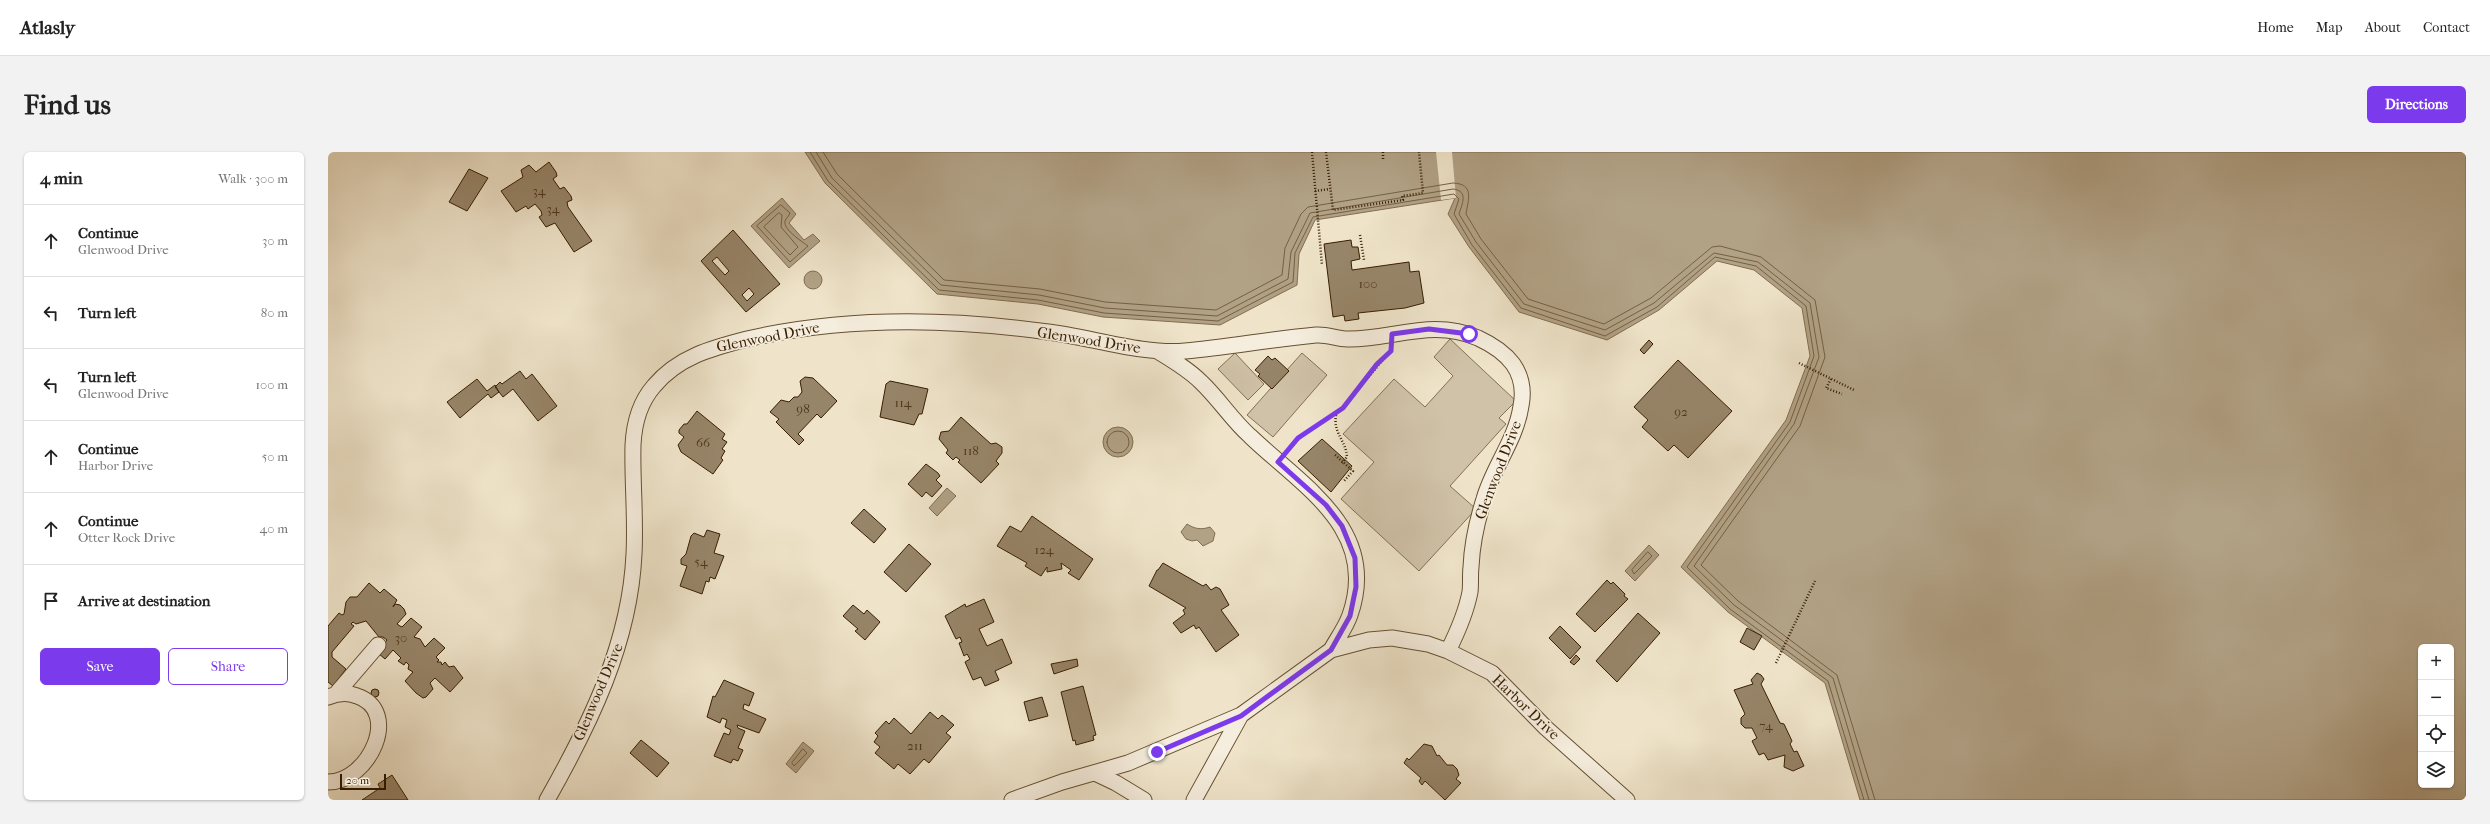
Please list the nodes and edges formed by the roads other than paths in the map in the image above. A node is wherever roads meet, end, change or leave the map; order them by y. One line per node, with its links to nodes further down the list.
1 (1159, 352): 3 (street, Glenwood Drive); 4 (street, Glenwood Drive); 9 (street, Glenwood Drive)
2 (378, 645): 5 (street)
3 (1331, 650): 4 (street, Harbor Drive); 6 (street, Harbor Drive)
4 (1448, 651): 13 (street, Harbor Drive)
5 (332, 696): 8 (street)
6 (1241, 716): 7 (street); 12 (street)
7 (1095, 773): 10 (street); 11 (street)
8 (328, 782)
9 (547, 800)
10 (1012, 800)
11 (1144, 800)
12 (1194, 800)
13 (1627, 800)

